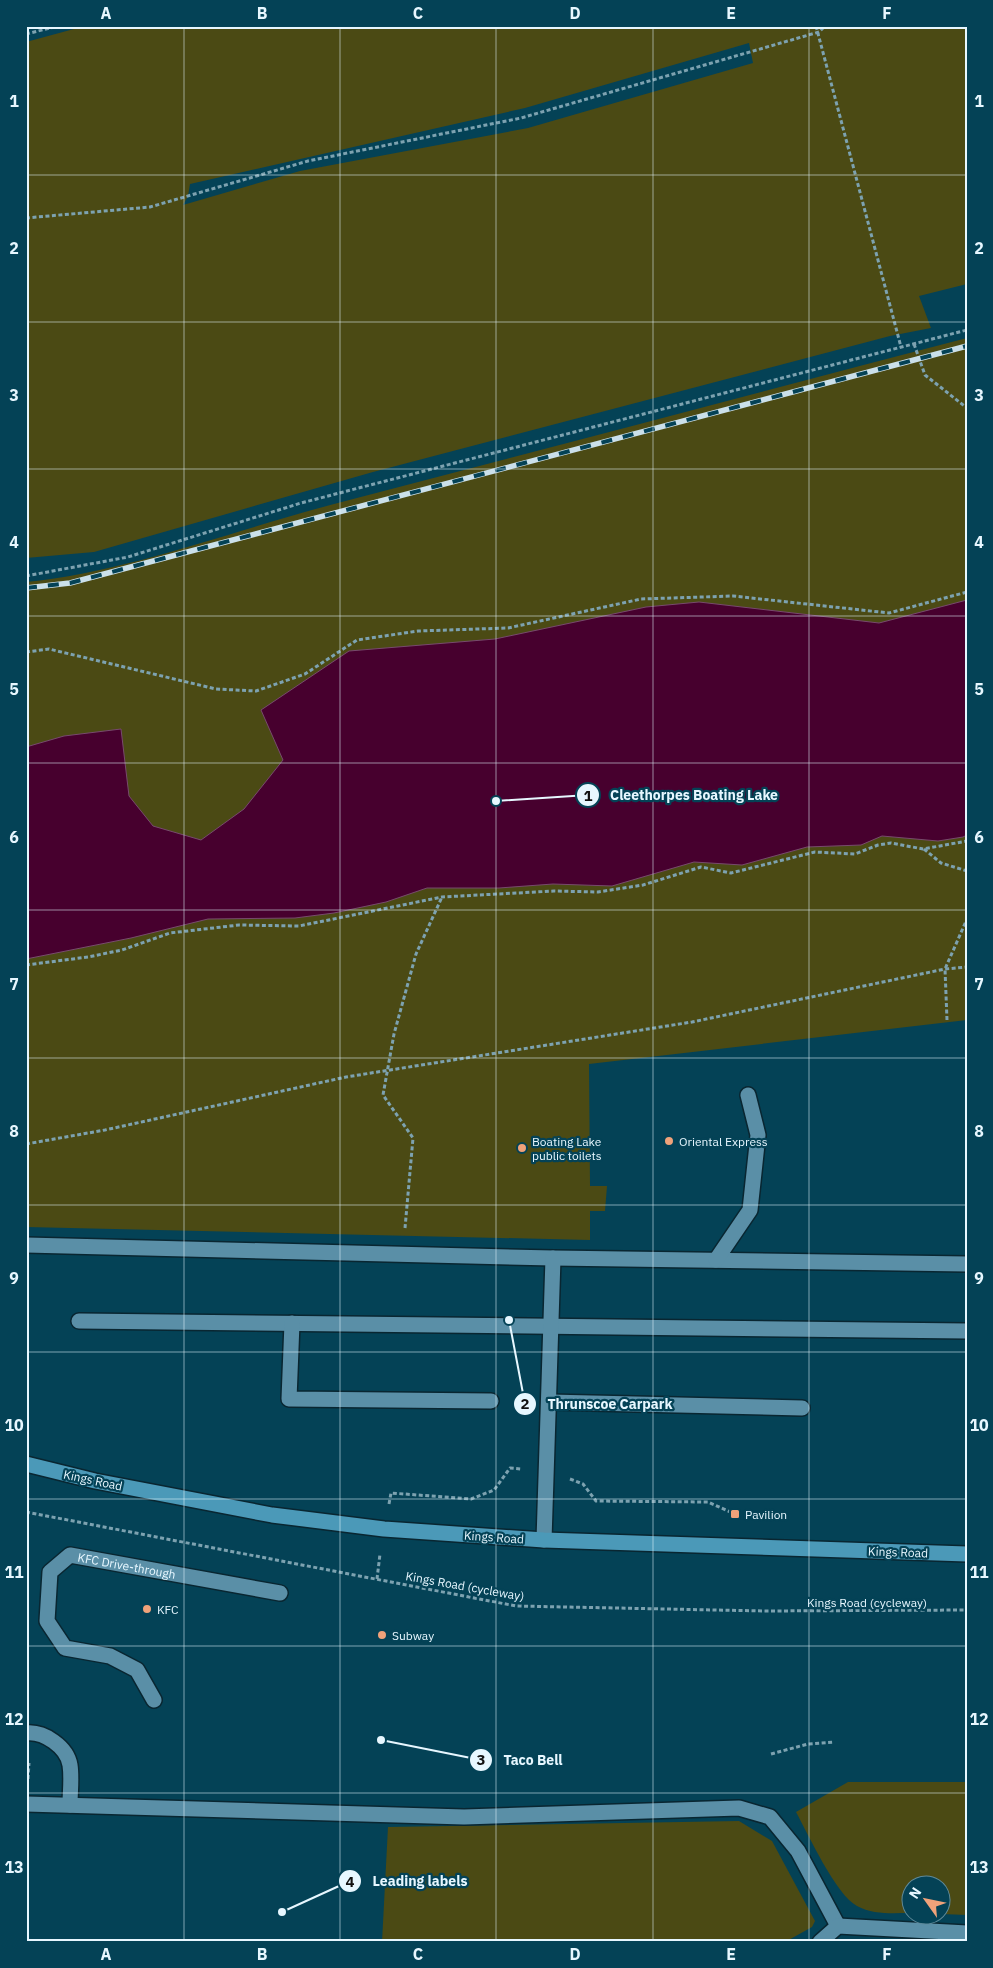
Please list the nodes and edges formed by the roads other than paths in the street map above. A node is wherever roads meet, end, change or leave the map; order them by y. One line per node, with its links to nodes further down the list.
1 (748, 1096): 4 (street)
2 (26, 1245): 3 (street)
3 (553, 1258): 4 (street); 8 (street)
4 (716, 1260): 5 (street)
5 (967, 1264)
6 (79, 1321): 7 (street)
7 (292, 1323): 8 (street); 10 (street)
8 (551, 1325): 9 (street); 11 (street)
9 (967, 1330)
10 (491, 1402)
11 (549, 1402): 12 (street); 14 (street)
12 (802, 1408)
13 (26, 1464): 14 (street, Kings Road)
14 (544, 1540): 15 (street, Kings Road)
15 (967, 1554)
16 (280, 1593): 17 (street, KFC Drive-through)
17 (154, 1700)
18 (26, 1733): 20 (street)
19 (26, 1804): 20 (street)
20 (70, 1805): 21 (street)
21 (838, 1926): 22 (street); 23 (street)
22 (967, 1933)
23 (820, 1942)

